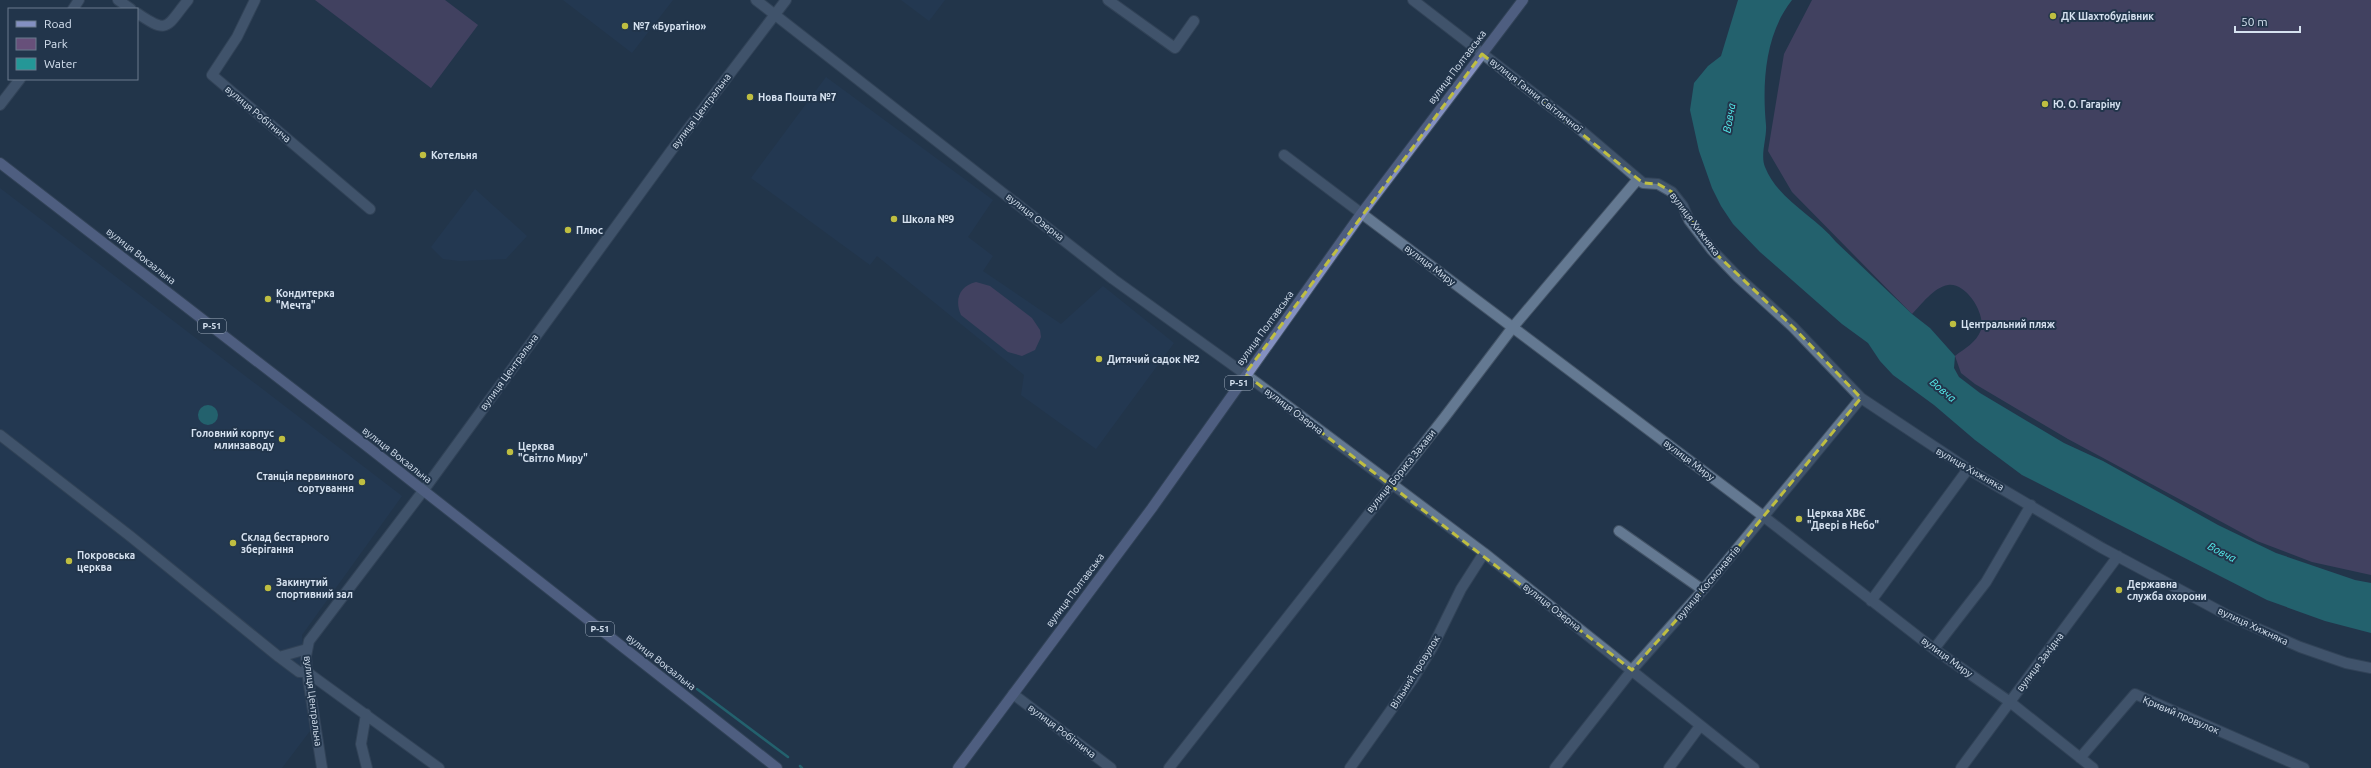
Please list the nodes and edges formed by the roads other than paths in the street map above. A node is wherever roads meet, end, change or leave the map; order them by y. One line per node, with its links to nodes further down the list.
1 (79, 0): 10 (street)
2 (118, 0): 11 (street)
3 (188, 0): 12 (street)
4 (255, 0): 21 (street, вулиця Робітнича)
5 (756, 0): 13 (street, вулиця Озерна)
6 (786, 0): 13 (street, вулиця Центральна)
7 (1108, 0): 14 (street)
8 (1413, 0): 15 (street, вулиця Ганни Світличної)
9 (1523, 0): 15 (main road, вулиця Полтавська / Р-51)
10 (73, 8)
11 (130, 8)
12 (138, 14)
13 (775, 14): 24 (street, вулиця Озерна); 29 (street, вулиця Центральна)
14 (1194, 21)
15 (1482, 54): 20 (street, вулиця Ганни Світличної); 22 (main road, вулиця Полтавська / Р-51)
16 (19, 80): 17 (street)
17 (0, 105)
18 (1284, 155): 22 (street, вулиця Миру)
19 (0, 163): 29 (main road, вулиця Вокзальна / Р-51)
20 (1638, 179): 23 (street, вулиця Бориса Захави); 25 (street, вулиця Хижняка)
21 (370, 209)
22 (1362, 214): 23 (street, вулиця Миру); 24 (main road, вулиця Полтавська / Р-51)
23 (1513, 327): 28 (street, вулиця Бориса Захави); 31 (street, вулиця Миру)
24 (1246, 374): 28 (street, вулиця Озерна); 43 (main road, вулиця Полтавська / Р-51)
25 (1861, 398): 27 (street, вулиця Хижняка); 31 (street, вулиця Космонавтів)
26 (0, 435): 39 (street)
27 (1968, 469): 30 (street, вулиця Хижняка); 36 (street)
28 (1390, 484): 33 (street, вулиця Озерна); 55 (street, вулиця Бориса Захави)
29 (423, 490): 37 (street, вулиця Центральна); 52 (main road, вулиця Вокзальна / Р-51)
30 (2031, 505): 34 (street, вулиця Хижняка); 38 (street)
31 (1763, 516): 35 (street, вулиця Космонавтів); 36 (street, вулиця Миру)
32 (1619, 531): 35 (street)
33 (1484, 553): 41 (street, вулиця Озерна); 48 (street, Вільний провулок)
34 (2118, 556): 40 (street, вулиця Хижняка); 44 (street, вулиця Західна)
35 (1703, 590): 41 (street, вулиця Космонавтів)
36 (1871, 601): 38 (street, вулиця Миру)
37 (307, 649): 39 (street); 42 (street, вулиця Центральна)
38 (1934, 649): 44 (street, вулиця Миру)
39 (279, 657): 42 (street)
40 (2371, 668)
41 (1632, 670): 46 (street, вулиця Озерна); 56 (street, вулиця Космонавтів)
42 (307, 672): 45 (street); 49 (street, вулиця Центральна)
43 (1013, 694): 53 (main road, вулиця Полтавська / Р-51); 54 (street, вулиця Робітнича)
44 (2010, 702): 47 (street, вулиця Миру); 59 (street, вулиця Західна)
45 (366, 714): 50 (street); 51 (street)
46 (1700, 726): 57 (street); 58 (street, вулиця Озерна)
47 (2080, 758): 60 (street, вулиця Миру); 61 (street, Кривий провулок)
48 (1352, 767)
49 (322, 768)
50 (367, 768)
51 (439, 768)
52 (776, 768)
53 (958, 768)
54 (1111, 768)
55 (1169, 768)
56 (1555, 768)
57 (1670, 768)
58 (1754, 768)
59 (1961, 768)
60 (2093, 768)
61 (2304, 768)

